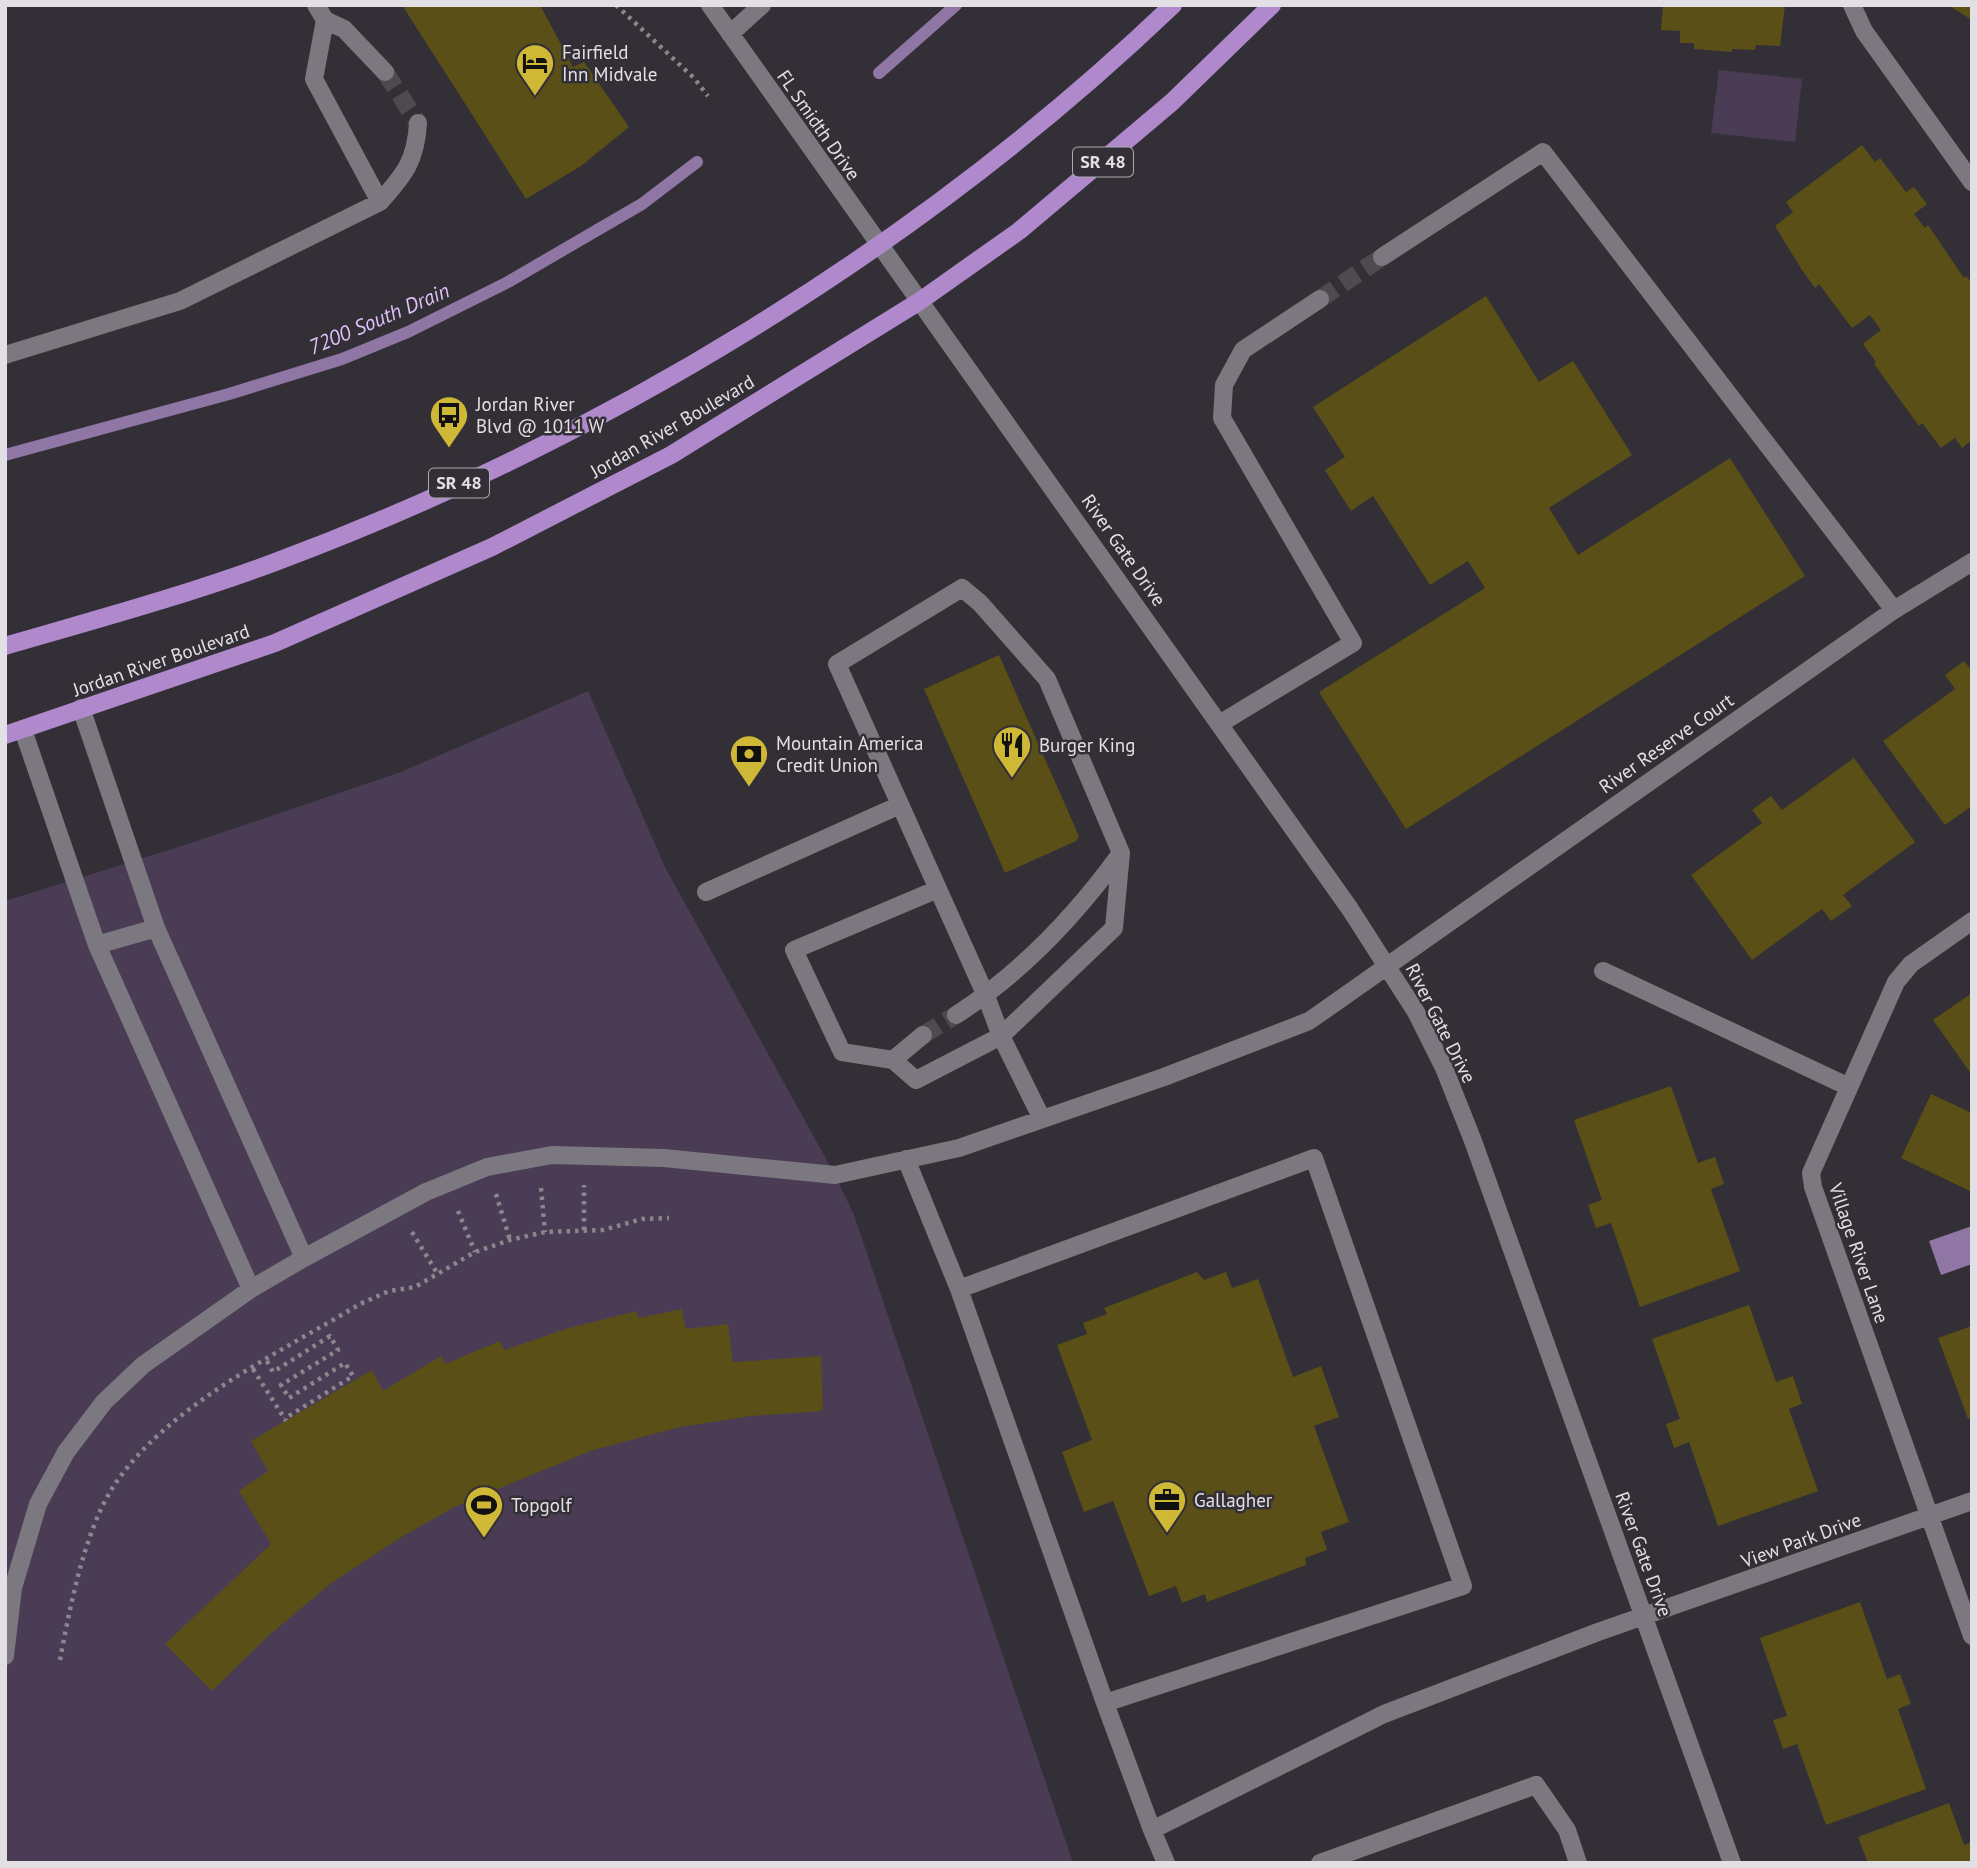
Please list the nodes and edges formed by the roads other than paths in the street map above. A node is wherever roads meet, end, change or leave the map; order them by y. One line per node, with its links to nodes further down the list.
1 (710, 5): 7 (street, FL Smidth Drive)
2 (762, 5): 7 (street)
3 (1173, 5): 12 (main road, SR 48)
4 (1272, 5): 16 (main road, Jordan River Boulevard / SR 48)
5 (1852, 5): 10 (street)
6 (320, 13): 8 (street); 11 (street)
7 (730, 34): 12 (street, FL Smidth Drive)
8 (385, 72)
9 (418, 123): 11 (street)
10 (1972, 182)
11 (380, 202): 17 (street)
12 (878, 243): 14 (street, FL Smidth Drive); 20 (main road, SR 48)
13 (1382, 257): 19 (street)
14 (895, 268): 16 (street, River Gate Drive)
15 (1320, 299): 22 (street)
16 (920, 301): 21 (main road, Jordan River Boulevard / SR 48); 22 (street, River Gate Drive)
17 (5, 355)
18 (1972, 562): 19 (street, River Reserve Court)
19 (1894, 610): 31 (street, River Reserve Court)
20 (5, 646)
21 (81, 708): 23 (main road, Jordan River Boulevard / SR 48); 29 (street)
22 (1221, 723): 31 (street, River Gate Drive)
23 (14, 732): 30 (street)
24 (900, 805): 25 (street); 26 (street); 27 (street)
25 (1121, 853): 33 (street); 36 (street)
26 (938, 890): 33 (street); 37 (street)
27 (706, 892)
28 (1972, 921): 38 (street, Village River Lane)
29 (156, 928): 30 (street); 41 (street)
30 (97, 945): 42 (street)
31 (1387, 963): 39 (street, River Reserve Court); 46 (street, River Gate Drive)
32 (1603, 971): 38 (street)
33 (986, 996): 34 (street); 36 (street)
34 (956, 1015)
35 (923, 1035): 37 (street)
36 (1001, 1036): 37 (street); 39 (street)
37 (893, 1060)
38 (1849, 1087): 45 (street, Village River Lane)
39 (1042, 1119): 40 (street, River Reserve Court)
40 (906, 1159): 41 (street, River Reserve Court); 43 (street)
41 (304, 1258): 42 (street, River Reserve Court)
42 (251, 1289): 48 (street, River Reserve Court)
43 (959, 1290): 49 (street); 49 (street)
44 (1972, 1501): 45 (street, View Park Drive)
45 (1929, 1517): 46 (street, View Park Drive); 47 (street, Village River Lane)
46 (1644, 1618): 50 (street, View Park Drive); 54 (street, River Gate Drive)
47 (1972, 1636)
48 (5, 1656)
49 (1105, 1703): 50 (street)
50 (1153, 1830): 51 (street)
51 (1166, 1863)
52 (1320, 1863): 53 (street)
53 (1578, 1863)
54 (1732, 1863)

